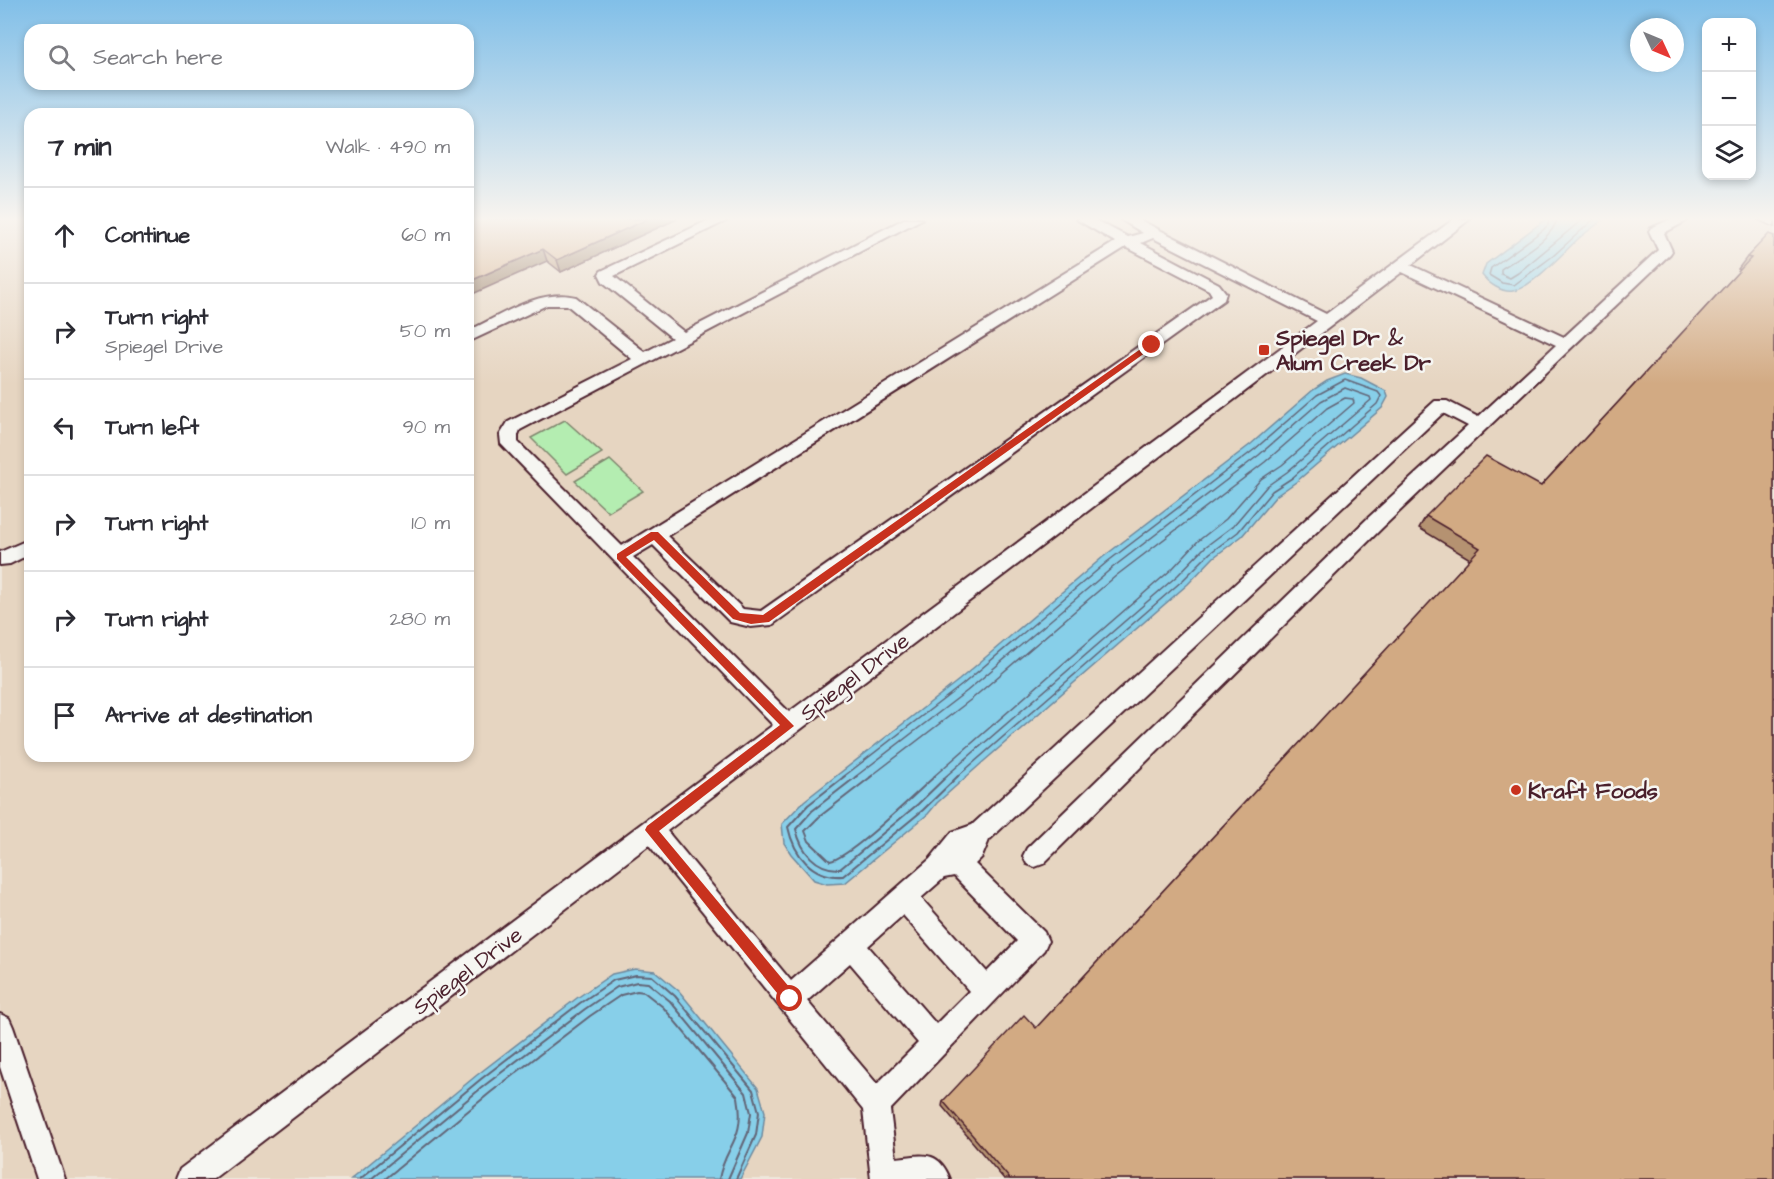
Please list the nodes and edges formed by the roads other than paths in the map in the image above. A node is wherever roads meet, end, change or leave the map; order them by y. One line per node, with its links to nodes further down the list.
1 (606, 274): 11 (street)
2 (808, 274): 11 (street)
3 (1073, 274): 15 (street)
4 (1189, 274): 15 (street)
5 (1236, 274): 9 (street)
6 (1391, 274): 9 (street, Spiegel Drive)
7 (1418, 274): 12 (street)
8 (1640, 274): 12 (street)
9 (1329, 321): 19 (street, Spiegel Drive)
10 (474, 334): 13 (street)
11 (682, 339): 13 (street)
12 (1565, 343): 14 (street)
13 (643, 359): 17 (street)
14 (1479, 425): 21 (street); 22 (street)
15 (654, 535): 17 (street)
16 (24, 549): 18 (street)
17 (620, 556): 19 (street)
18 (1, 560)
19 (788, 726): 20 (street, Spiegel Drive)
20 (651, 830): 26 (street); 32 (street, Spiegel Drive)
21 (1035, 855)
22 (948, 866): 23 (street); 25 (street)
23 (904, 898): 24 (street); 25 (street)
24 (850, 945): 26 (street); 28 (street)
25 (986, 991): 28 (street)
26 (790, 999): 29 (street)
27 (0, 1027): 31 (street)
28 (936, 1044): 29 (street)
29 (876, 1105): 30 (street)
30 (882, 1176): 33 (street)
31 (51, 1179)
32 (190, 1179)
33 (936, 1179)

